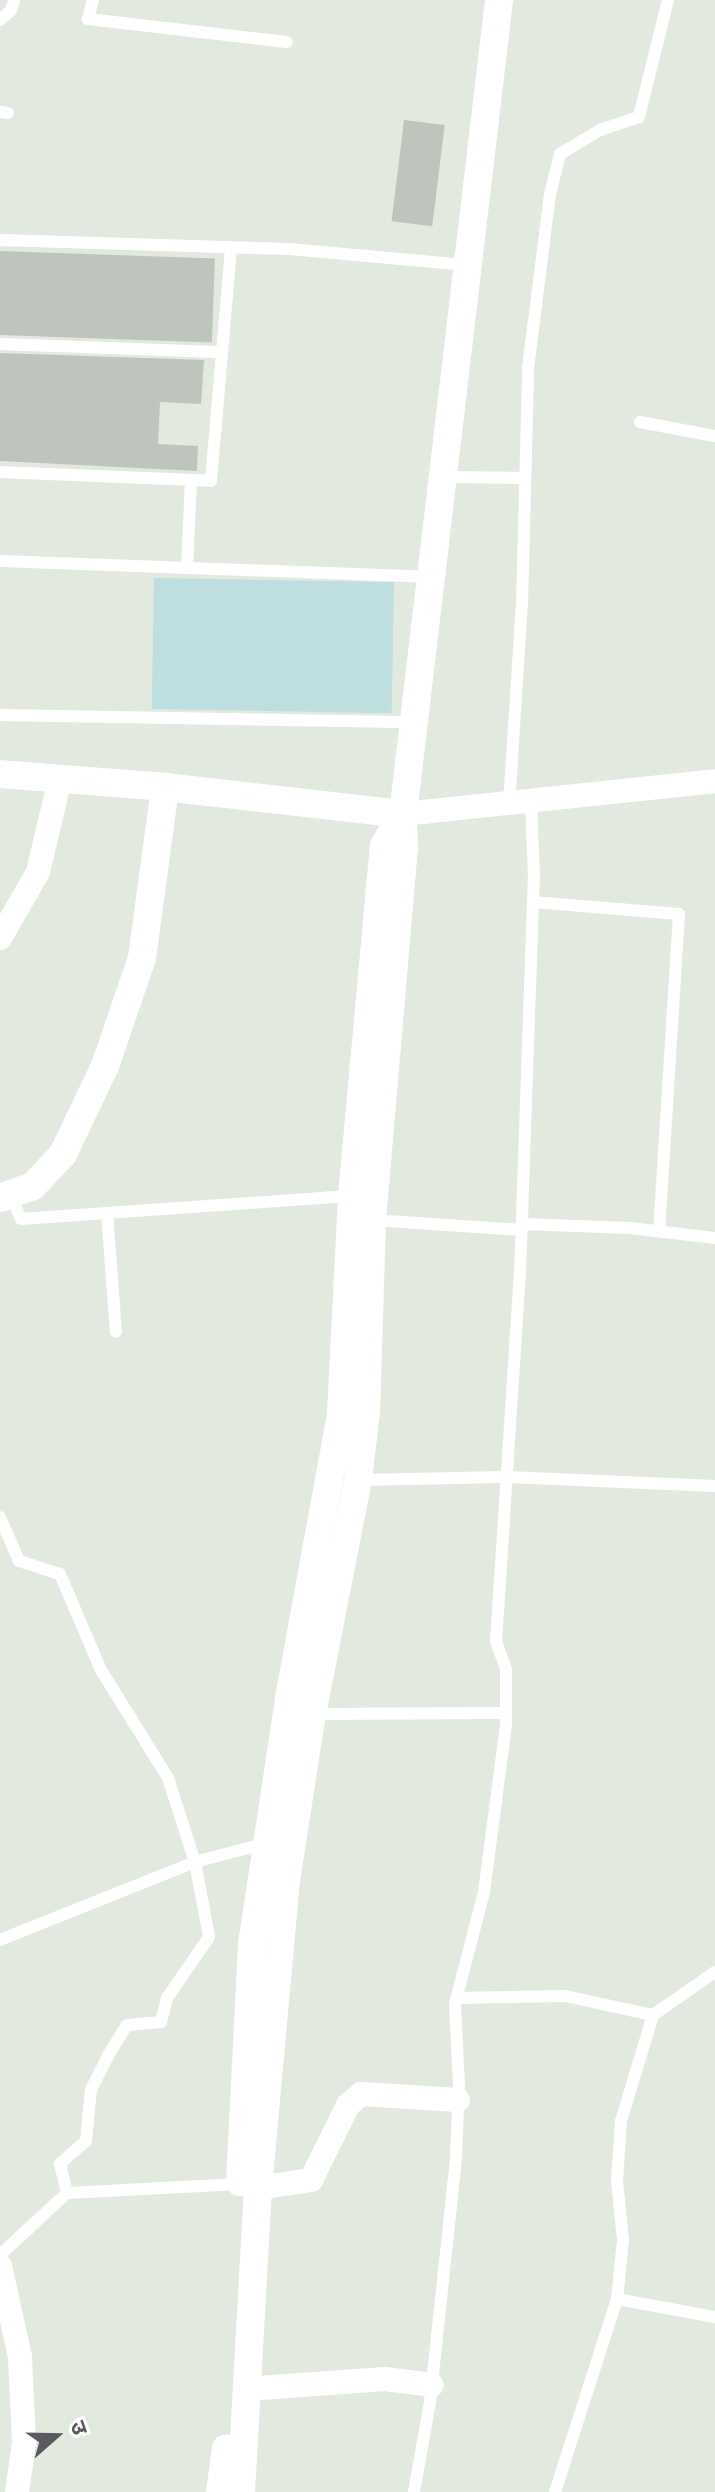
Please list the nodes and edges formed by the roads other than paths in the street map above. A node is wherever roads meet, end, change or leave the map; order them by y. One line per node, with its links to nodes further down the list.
1 (14, 0): 5 (lane)
2 (93, 0): 6 (lane)
3 (499, 0): 9 (street)
4 (668, 0): 16 (lane)
5 (0, 20)
6 (287, 42)
7 (0, 240): 8 (lane)
8 (231, 248): 9 (lane); 11 (lane)
9 (467, 265): 15 (street)
10 (0, 344): 11 (lane)
11 (222, 352): 17 (lane)
12 (640, 422): 13 (lane)
13 (715, 436)
14 (0, 472): 17 (lane)
15 (442, 477): 16 (lane); 20 (street)
16 (525, 478): 27 (lane)
17 (191, 480): 19 (lane)
18 (0, 561): 19 (lane)
19 (187, 568): 20 (lane)
20 (429, 577): 22 (street)
21 (0, 715): 22 (lane)
22 (412, 722): 28 (street)
23 (0, 774): 24 (street)
24 (60, 779): 26 (street); 30 (street)
25 (715, 781): 27 (street)
26 (165, 787): 28 (street); 31 (street)
27 (520, 803): 28 (street); 29 (lane)
28 (403, 814): 32 (street); 34 (street)
29 (533, 902): 35 (lane); 36 (lane)
30 (0, 938)
31 (5, 1196): 33 (lane)
32 (352, 1196): 33 (lane); 45 (street)
33 (107, 1213): 38 (lane)
34 (372, 1220): 35 (lane); 40 (street)
35 (521, 1227): 36 (lane); 39 (lane)
36 (659, 1231): 37 (lane)
37 (715, 1238)
38 (116, 1332)
39 (506, 1477): 40 (lane); 41 (lane); 43 (lane)
40 (358, 1480): 44 (street)
41 (715, 1486)
42 (0, 1517): 46 (lane)
43 (506, 1713): 44 (lane); 49 (lane)
44 (312, 1714): 52 (street)
45 (267, 1843): 46 (lane); 52 (street)
46 (195, 1862): 47 (lane); 53 (lane)
47 (0, 1940)
48 (715, 1972): 50 (lane)
49 (456, 1998): 50 (lane); 51 (lane)
50 (653, 2015): 56 (lane)
51 (458, 2100): 52 (street); 58 (lane)
52 (249, 2186): 53 (lane); 59 (street); 61 (street)
53 (67, 2193): 54 (lane)
54 (0, 2255)
55 (0, 2266): 60 (street)
56 (617, 2299): 57 (lane); 64 (lane)
57 (715, 2317)
58 (432, 2385): 59 (street); 63 (lane)
59 (245, 2389): 62 (street)
60 (17, 2492)
61 (220, 2492)
62 (241, 2492)
63 (414, 2492)
64 (555, 2492)

